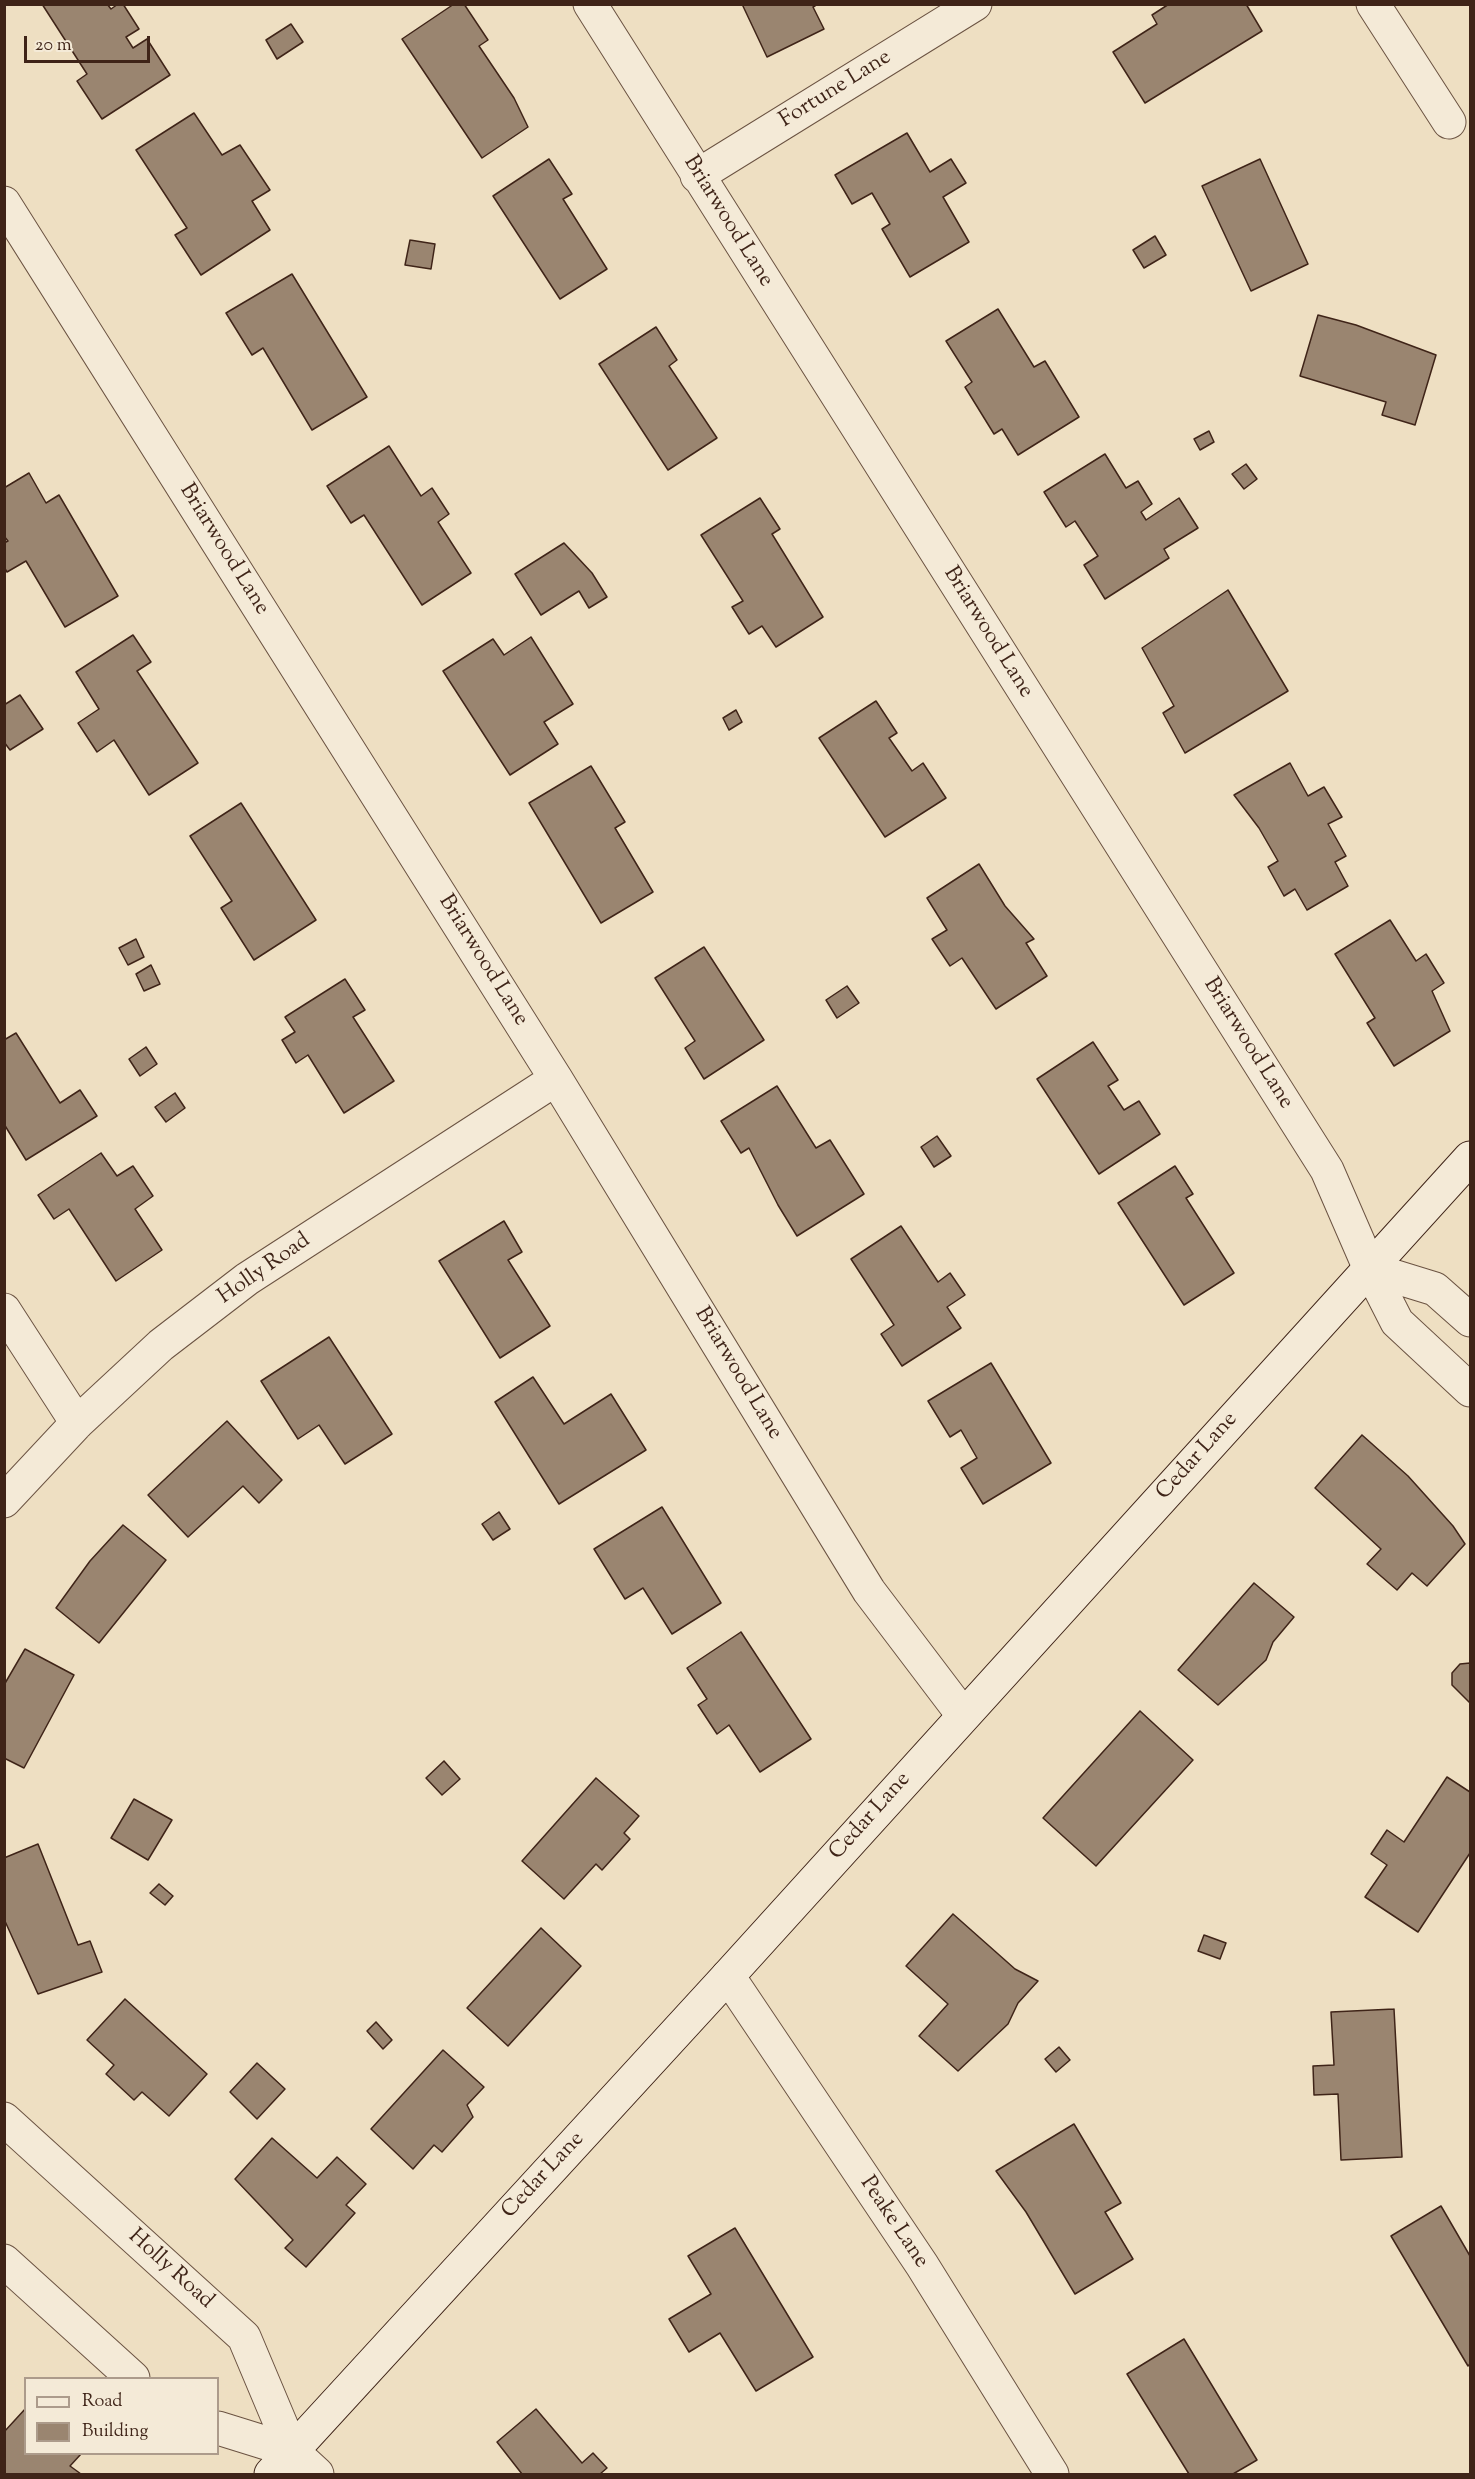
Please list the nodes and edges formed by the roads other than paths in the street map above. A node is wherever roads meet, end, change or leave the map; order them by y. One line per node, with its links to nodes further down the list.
1 (590, 4): 5 (street, Briarwood Lane)
2 (975, 4): 5 (street, Fortune Lane)
3 (1373, 4): 4 (street)
4 (1449, 122)
5 (697, 176): 9 (street, Briarwood Lane)
6 (4, 203): 7 (street, Briarwood Lane)
7 (556, 1078): 13 (street, Holly Road); 15 (street, Briarwood Lane)
8 (1470, 1158): 9 (street, Cedar Lane)
9 (1370, 1269): 11 (street); 12 (street, Briarwood Lane); 15 (street, Cedar Lane)
10 (4, 1310): 13 (street)
11 (1470, 1320)
12 (1470, 1390)
13 (77, 1423): 14 (street, Holly Road)
14 (4, 1501)
15 (963, 1715): 16 (street, Cedar Lane)
16 (728, 1976): 21 (street, Cedar Lane); 23 (street, Peake Lane)
17 (4, 2119): 21 (street, Holly Road)
18 (4, 2261): 19 (street)
19 (131, 2377)
20 (219, 2429): 21 (street, Holly Road)
21 (281, 2463): 22 (street, Holly Road)
22 (317, 2475)
23 (1052, 2475)

